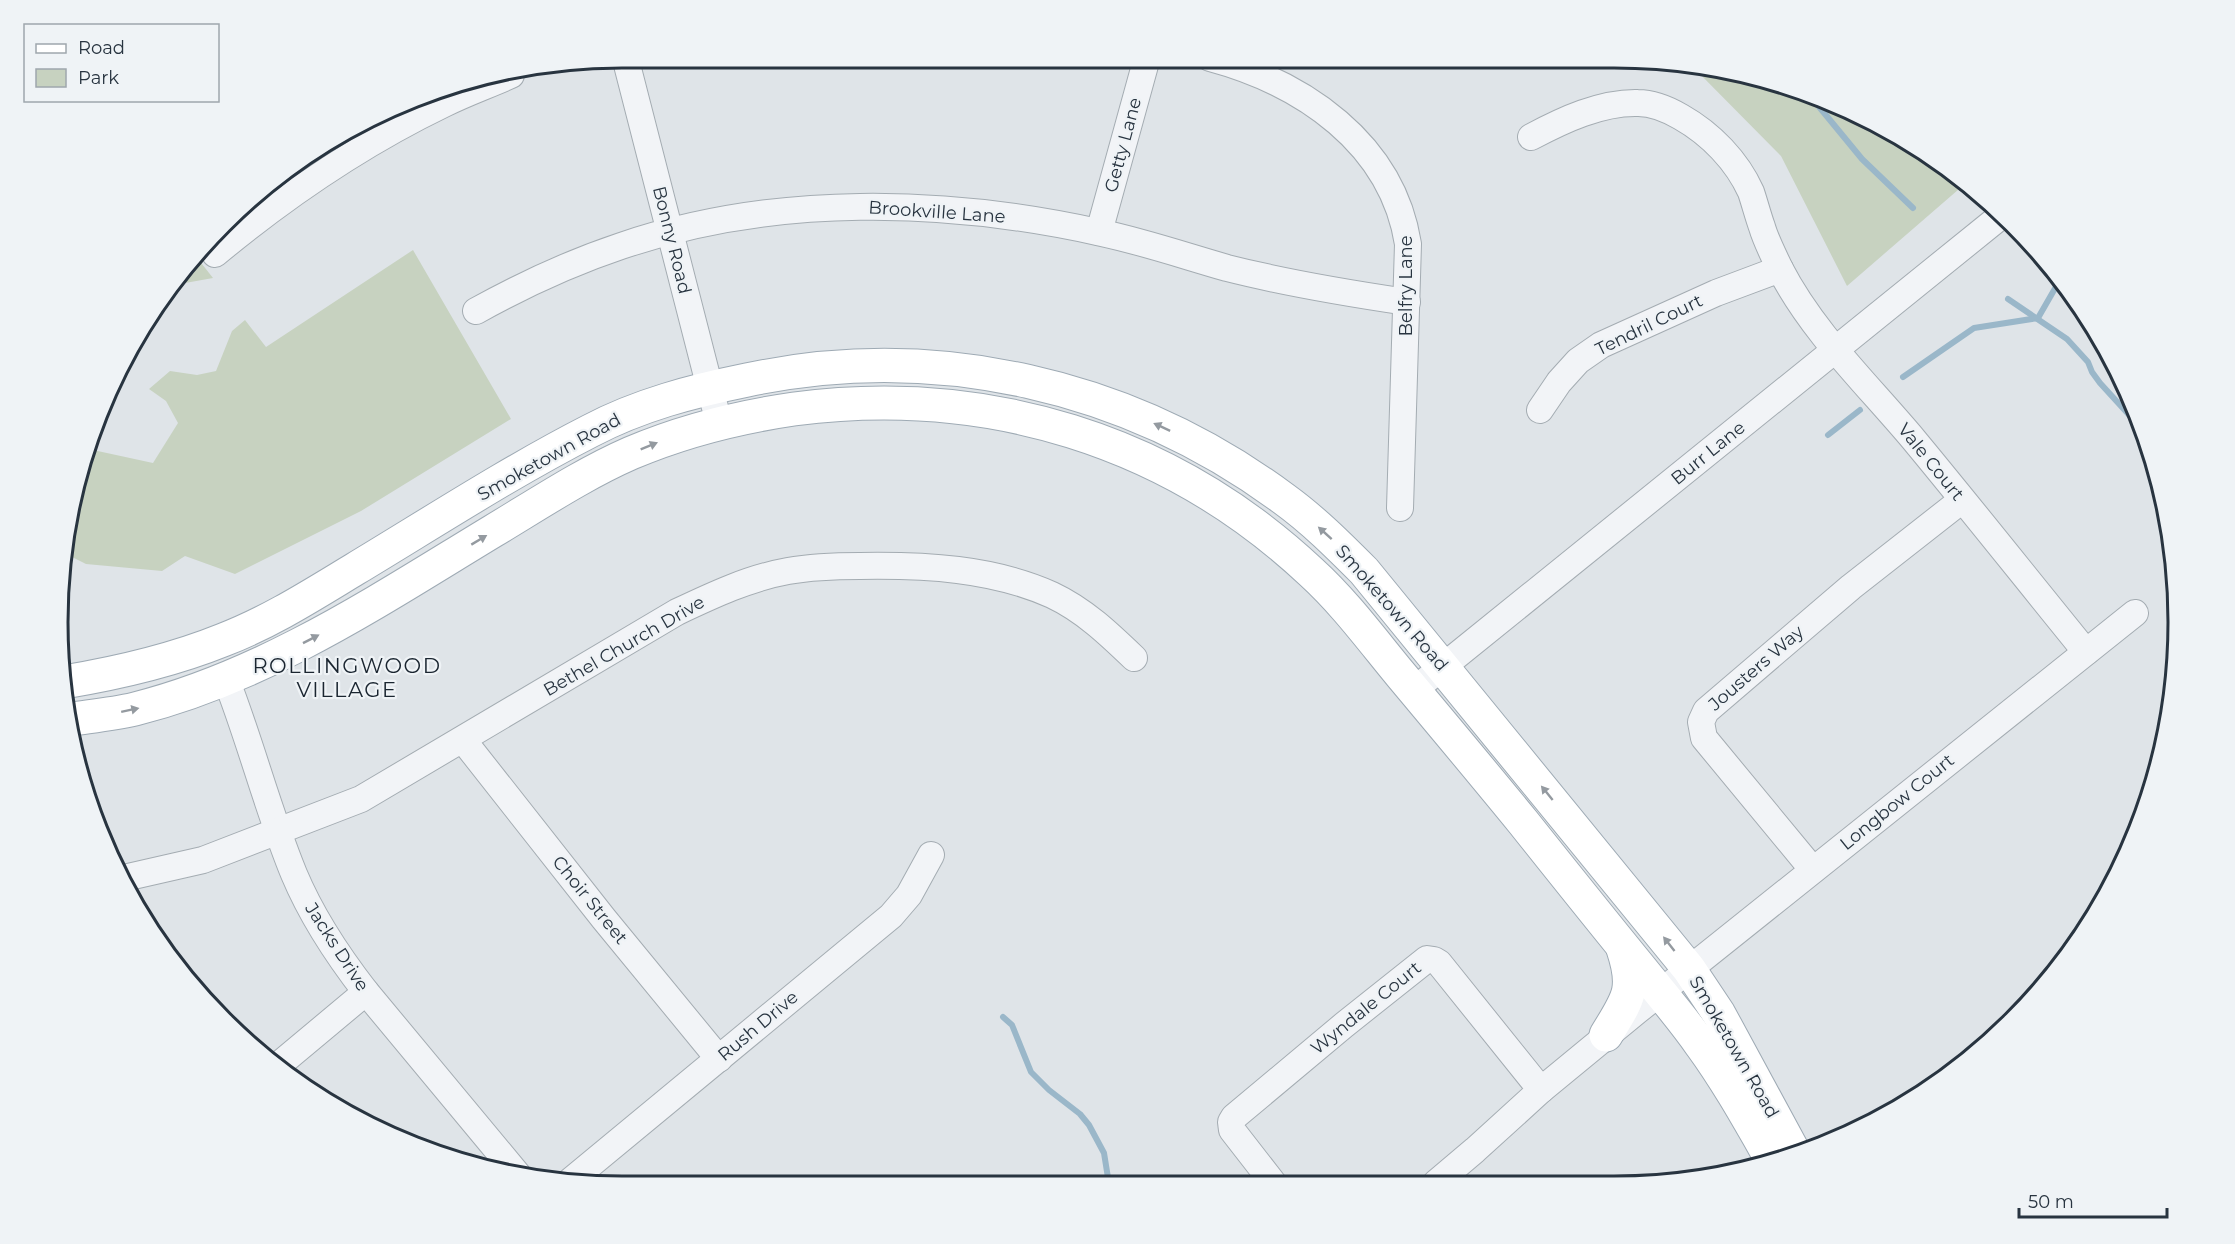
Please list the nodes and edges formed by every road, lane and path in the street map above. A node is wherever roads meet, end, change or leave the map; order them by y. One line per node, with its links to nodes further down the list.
1 (628, 68): 7 (street, Bonny Road)
2 (1144, 68): 8 (street, Getty Lane)
3 (1240, 68): 11 (street, Belfry Lane)
4 (494, 82): 9 (street)
5 (1531, 137): 10 (street, Vale Court)
6 (1995, 221): 13 (street, Burr Lane)
7 (670, 232): 8 (street, Brookville Lane); 12 (street, Brookville Lane); 14 (street, Bonny Road)
8 (1100, 232): 11 (street, Brookville Lane)
9 (215, 254)
10 (1780, 269): 13 (street, Vale Court); 15 (street, Tendril Court)
11 (1407, 302): 18 (street, Belfry Lane)
12 (476, 311)
13 (1836, 349): 17 (street, Vale Court); 22 (street, Burr Lane)
14 (710, 387): 16 (street, Bonny Road); 22 (main road, Smoketown Road, one-way to 14); 24 (main road, Smoketown Road)
15 (1540, 410)
16 (719, 423): 23 (main road, Smoketown Road, one-way to 16); 25 (main road, Smoketown Road)
17 (1962, 500): 20 (street, Vale Court); 30 (street, Jousters Way)
18 (1400, 508)
19 (2135, 613): 20 (street, Longbow Court)
20 (2086, 652): 30 (street, Longbow Court)
21 (1134, 658): 27 (street, Bethel Church Drive)
22 (1444, 666): 25 (street, Burr Lane); 33 (main road, Smoketown Road, one-way to 22)
23 (226, 679): 26 (main road, Smoketown Road, one-way to 23); 28 (street, Jacks Drive)
24 (71, 681)
25 (1414, 690): 32 (main road, Smoketown Road)
26 (76, 718)
27 (463, 740): 28 (street, Bethel Church Drive); 37 (street, Choir Street)
28 (278, 831): 31 (street, Bethel Church Drive); 34 (street, Jacks Drive)
29 (931, 855): 37 (street, Rush Drive)
30 (1814, 870): 33 (street, Longbow Court)
31 (130, 877)
32 (1621, 945): 35 (main road, Smoketown Road); 36 (main road)
33 (1689, 969): 35 (street, Longbow Court); 40 (main road, Smoketown Road)
34 (366, 992): 38 (street); 42 (street, Jacks Drive)
35 (1660, 992): 36 (street); 41 (main road, Smoketown Road)
36 (1606, 1035): 39 (street)
37 (719, 1059): 43 (street, Rush Drive)
38 (283, 1061)
39 (1541, 1090): 44 (street, Wyndale Court); 45 (street)
40 (1791, 1147)
41 (1769, 1154)
42 (510, 1165)
43 (579, 1174)
44 (1268, 1176)
45 (1444, 1176)

